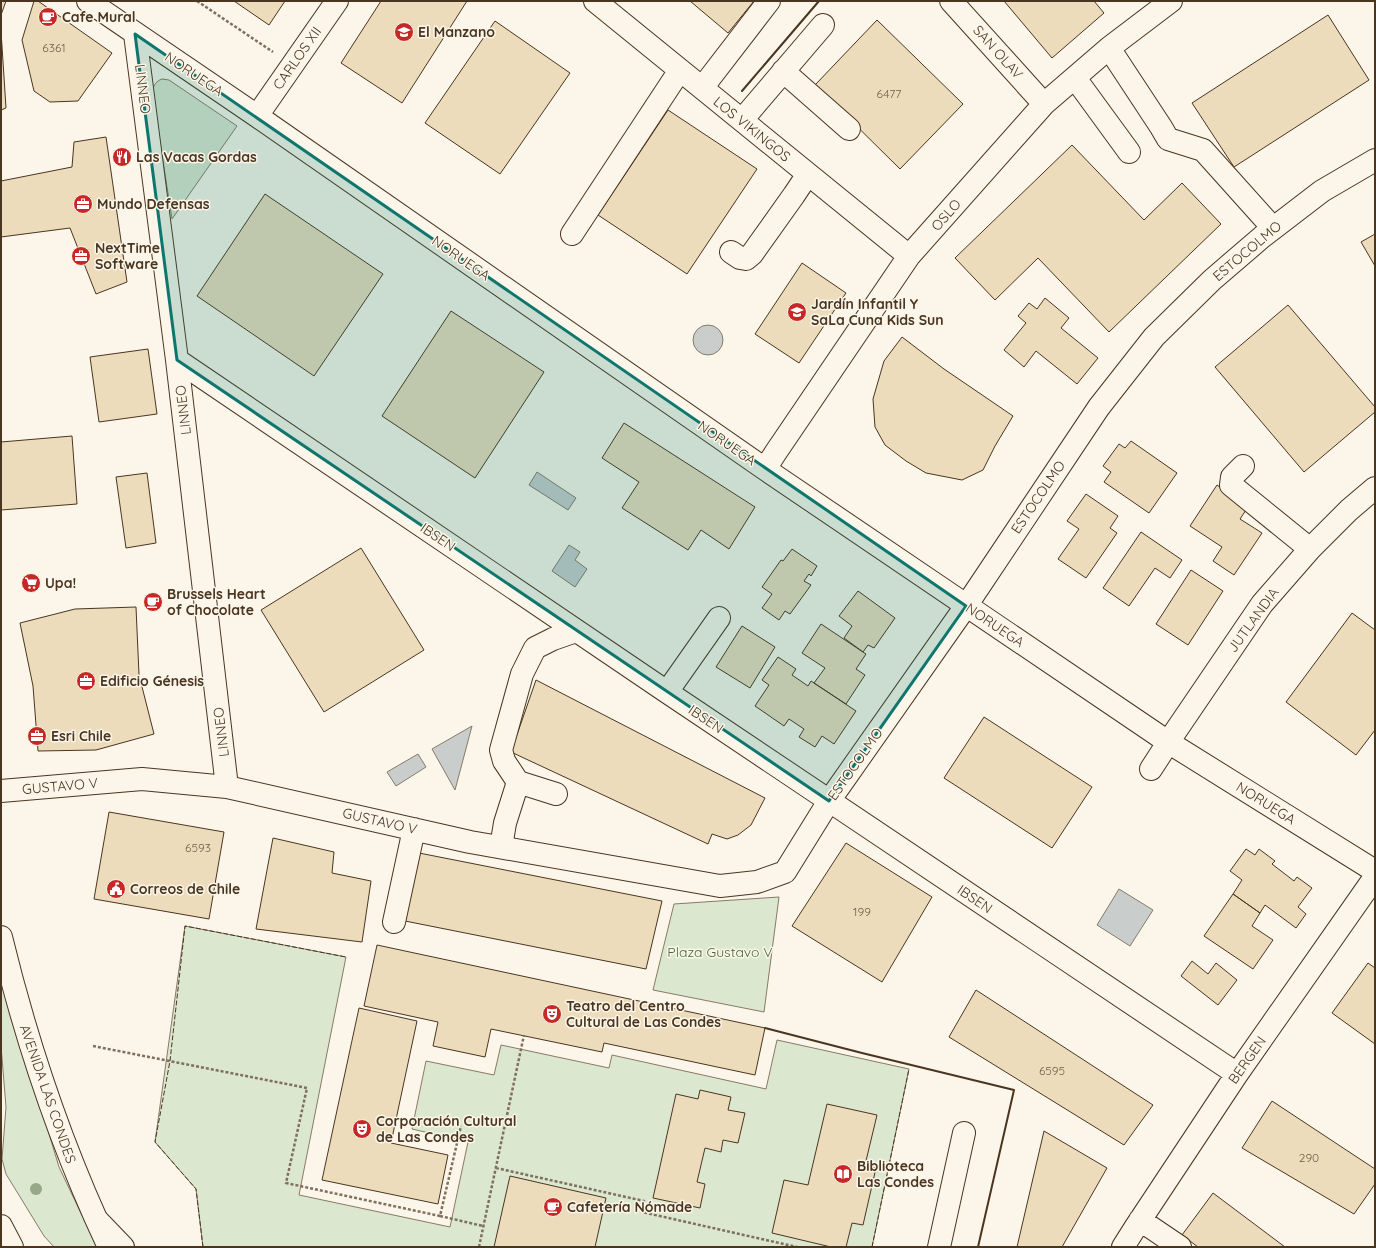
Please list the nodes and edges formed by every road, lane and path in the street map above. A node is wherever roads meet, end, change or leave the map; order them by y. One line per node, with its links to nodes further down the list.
1 (88, 1): 9 (street, NORUEGA)
2 (197, 1): 11 (path)
3 (337, 1): 11 (street, CARLOS XII)
4 (595, 1): 12 (street, LOS VIKINGOS)
5 (769, 1): 15 (street)
6 (951, 1): 16 (street, SAN OLAV)
7 (1171, 1): 10 (street, OSLO)
8 (823, 25): 13 (street)
9 (135, 34): 17 (street, NORUEGA); 27 (street, LINNEO)
10 (1109, 48): 14 (street, OSLO); 23 (street)
11 (293, 66): 17 (street, CARLOS XII)
12 (680, 70): 15 (street, LOS VIKINGOS); 24 (street)
13 (783, 71): 18 (street); 19 (street)
14 (1074, 78): 16 (street, OSLO); 20 (street)
15 (702, 88): 18 (street, LOS VIKINGOS)
16 (1044, 104): 26 (street, OSLO)
17 (257, 116): 29 (street, NORUEGA)
18 (742, 120): 22 (street, LOS VIKINGOS)
19 (849, 128)
20 (1129, 152)
21 (1375, 160): 23 (street, ESTOCOLMO)
22 (808, 174): 25 (street); 26 (street, LOS VIKINGOS)
23 (1273, 228): 32 (street, ESTOCOLMO)
24 (572, 234)
25 (731, 252)
26 (909, 256): 29 (street, OSLO)
27 (177, 360): 34 (street, IBSEN); 39 (street, LINNEO)
28 (1242, 466): 31 (street)
29 (765, 469): 32 (street, NORUEGA)
30 (1375, 488): 31 (street, JUTLANDIA)
31 (1310, 549): 36 (street, JUTLANDIA)
32 (966, 606): 36 (street, NORUEGA); 42 (street, ESTOCOLMO)
33 (719, 618): 35 (street)
34 (576, 631): 35 (street, IBSEN); 38 (street)
35 (667, 692): 42 (street, IBSEN)
36 (1168, 742): 37 (street, JUTLANDIA); 45 (street, NORUEGA)
37 (1151, 769)
38 (518, 782): 41 (street); 44 (street)
39 (228, 787): 40 (street, GUSTAVO V); 43 (street, GUSTAVO V)
40 (1, 791)
41 (556, 794)
42 (829, 801): 47 (street, ESTOCOLMO); 52 (street, IBSEN)
43 (414, 829): 44 (street, GUSTAVO V); 48 (street)
44 (501, 847): 47 (street, GUSTAVO V)
45 (1375, 871)
46 (1375, 877): 52 (street, BERGEN)
47 (757, 882)
48 (394, 922)
49 (1, 937): 57 (street, AVENIDA LAS CONDES)
50 (524, 1035): 55 (path)
51 (93, 1046): 56 (path)
52 (1237, 1074): 58 (street, BERGEN)
53 (461, 1126): 56 (path)
54 (964, 1133): 66 (street)
55 (496, 1168): 60 (path); 65 (path)
56 (440, 1216): 60 (path)
57 (94, 1217): 62 (street, AVENIDA LAS CONDES); 63 (street)
58 (1140, 1220): 67 (street, BERGEN); 68 (street)
59 (1, 1226): 61 (street)
60 (483, 1226): 64 (path)
61 (12, 1247)
62 (108, 1247)
63 (124, 1247)
64 (479, 1247)
65 (797, 1247)
66 (939, 1247)
67 (1124, 1247)
68 (1180, 1247)

